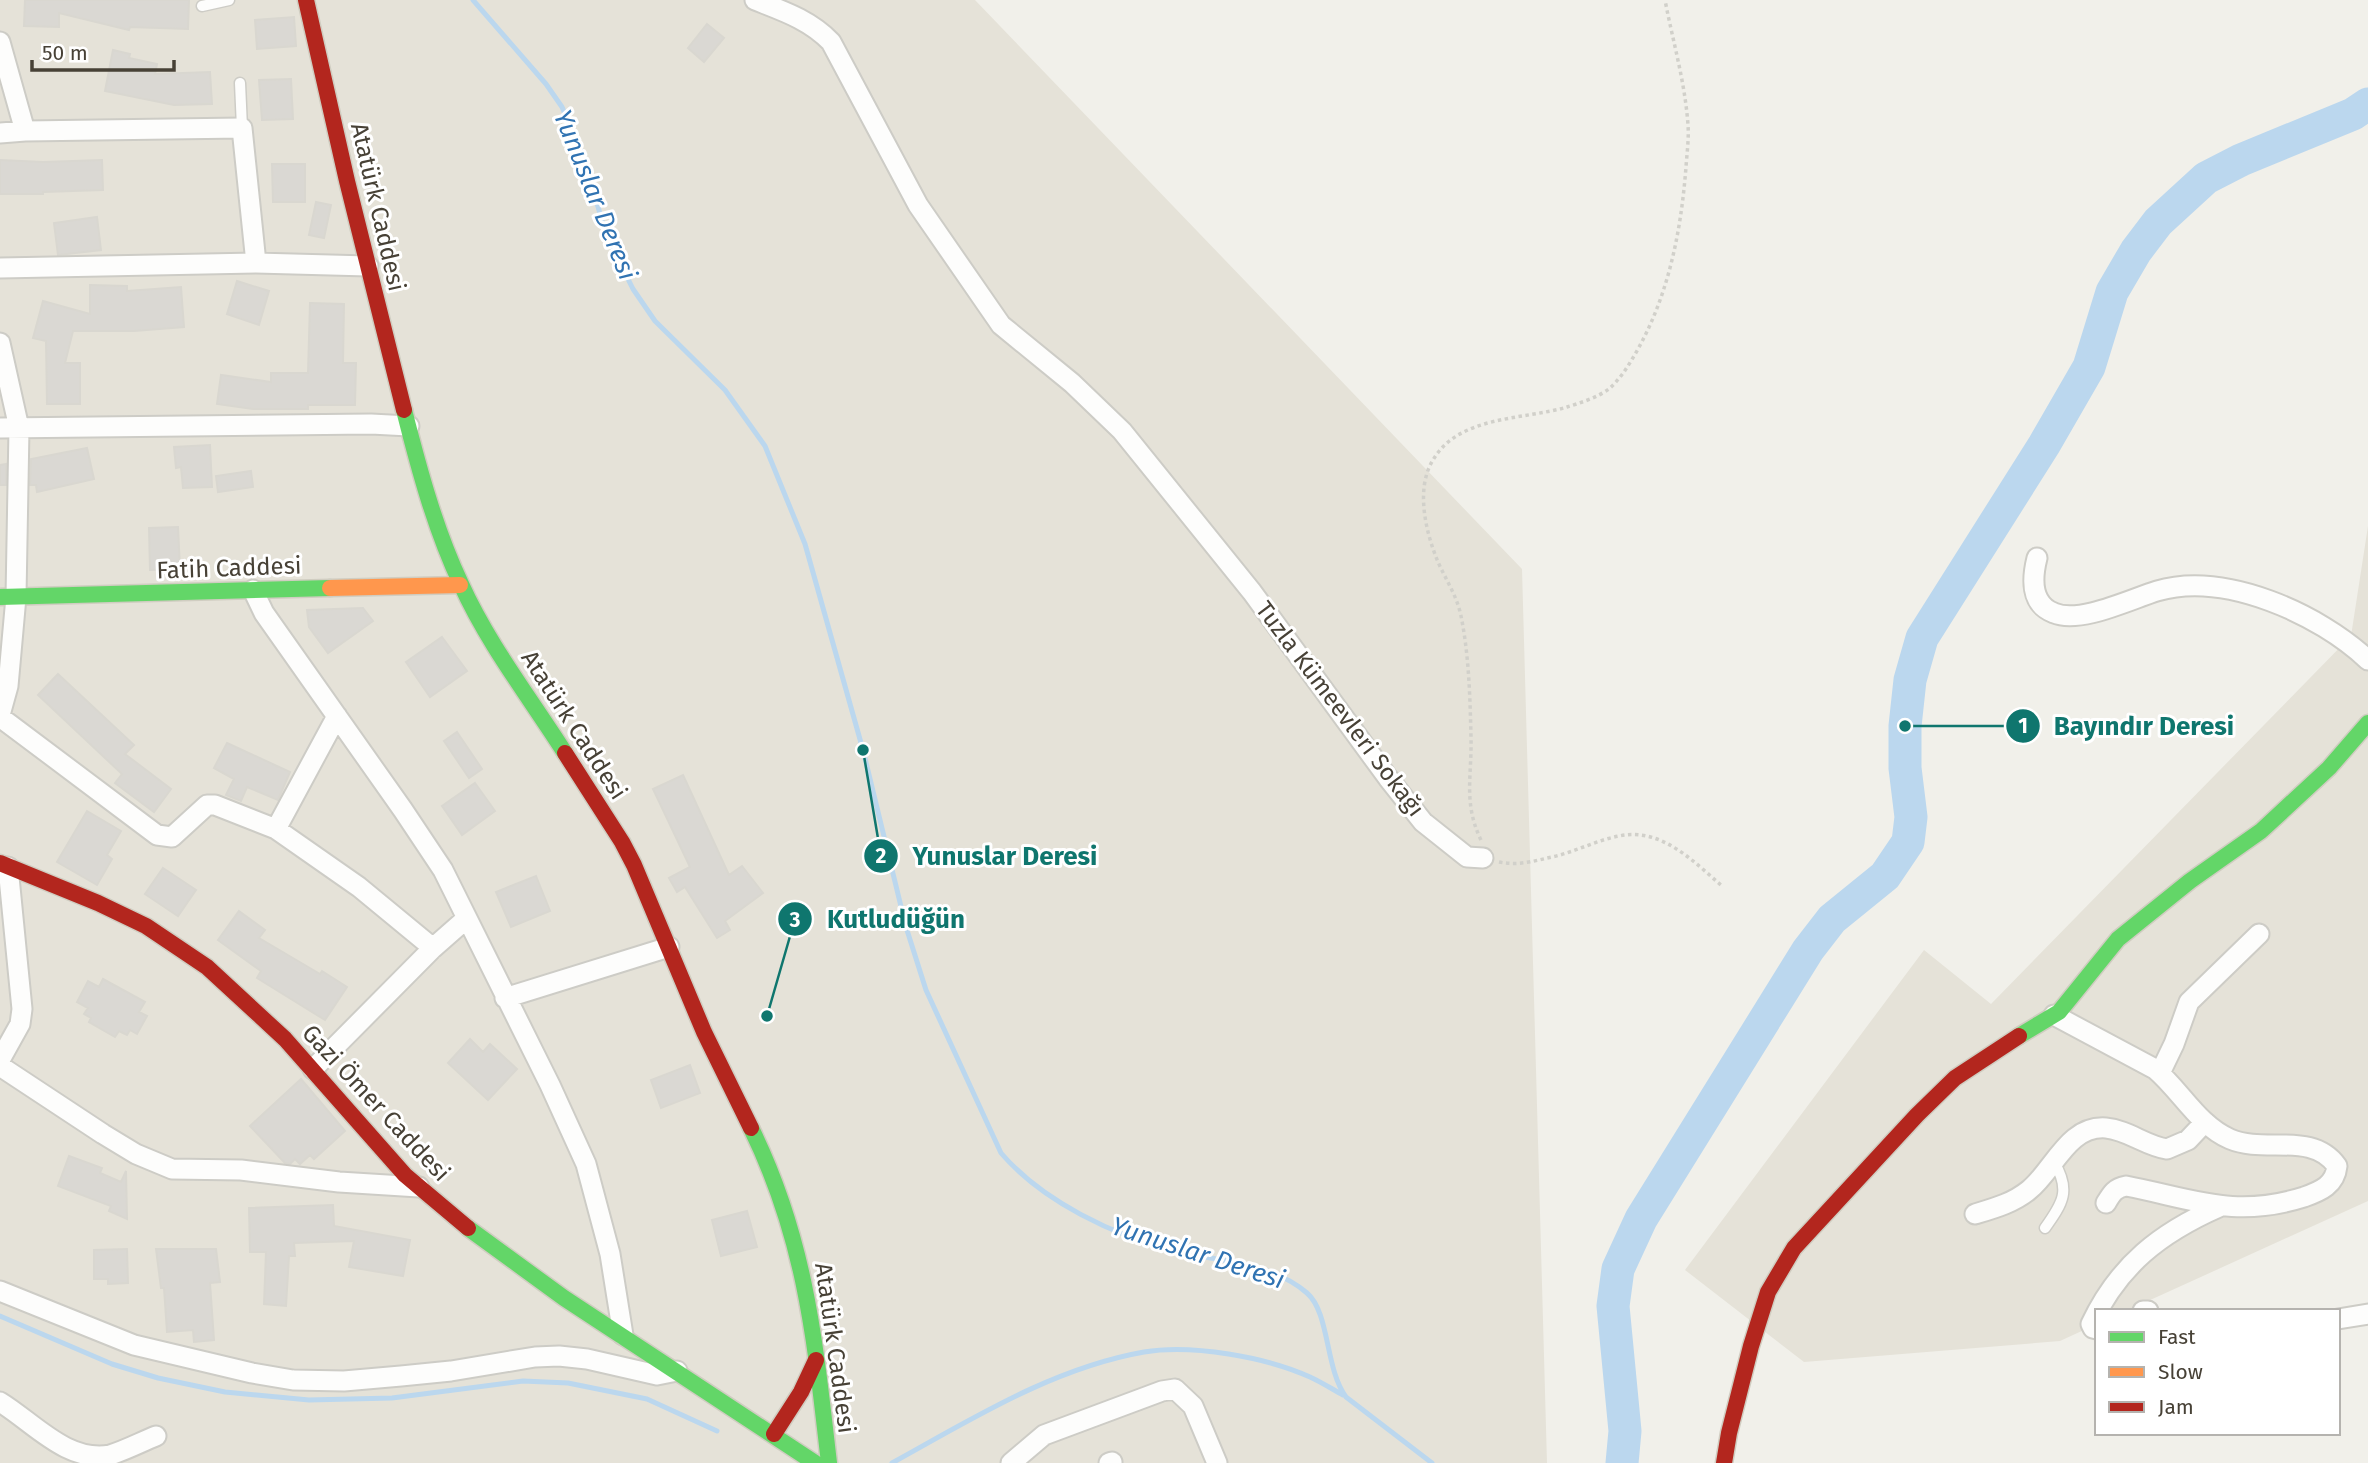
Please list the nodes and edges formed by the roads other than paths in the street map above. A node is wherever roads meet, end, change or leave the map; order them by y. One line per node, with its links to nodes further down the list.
1 (229, 0): 4 (lane)
2 (306, 0): 11 (street, Atatürk Caddesi)
3 (755, 0): 26 (street, Tuzla Kümeevleri Sokağı)
4 (202, 6)
5 (0, 42): 8 (street)
6 (240, 83): 7 (lane)
7 (242, 128): 8 (street); 10 (street)
8 (25, 131): 9 (street)
9 (0, 133)
10 (256, 262): 11 (street); 12 (street)
11 (368, 266): 14 (street, Atatürk Caddesi)
12 (0, 268)
13 (0, 343): 15 (street)
14 (408, 426): 15 (street); 17 (street, Atatürk Caddesi)
15 (10, 428): 19 (street)
16 (2037, 558): 20 (street)
17 (460, 585): 18 (street, Fatih Caddesi); 30 (street, Atatürk Caddesi)
18 (253, 590): 19 (street, Fatih Caddesi); 23 (street)
19 (8, 597): 21 (street)
20 (2368, 660)
21 (4, 684): 22 (street)
22 (0, 716): 25 (street)
23 (337, 716): 25 (street); 28 (street)
24 (2368, 723): 33 (street)
25 (276, 829): 31 (street)
26 (1483, 858)
27 (4, 865): 34 (street); 36 (street, Gazi Ömer Caddesi)
28 (466, 919): 31 (street); 32 (street)
29 (2259, 934): 37 (street)
30 (669, 947): 32 (street); 50 (street, Atatürk Caddesi)
31 (433, 948): 36 (street)
32 (505, 998): 49 (street)
33 (2054, 1015): 37 (street); 59 (street)
34 (0, 1060)
35 (0, 1066): 40 (street)
36 (313, 1069): 40 (street, Gazi Ömer Caddesi)
37 (2160, 1073): 38 (street)
38 (2205, 1122): 39 (street); 42 (street)
39 (2054, 1162): 43 (street); 44 (lane)
40 (419, 1187): 49 (street, Gazi Ömer Caddesi)
41 (2106, 1203): 42 (street)
42 (2219, 1207): 46 (street)
43 (1975, 1214)
44 (2045, 1228)
45 (0, 1291): 51 (street)
46 (2097, 1309)
47 (2368, 1314): 48 (street)
48 (2340, 1319)
49 (623, 1335): 51 (street, Gazi Ömer Caddesi)
50 (816, 1359): 53 (street); 56 (street, Atatürk Caddesi)
51 (677, 1371): 53 (street, Gazi Ömer Caddesi)
52 (0, 1402): 54 (street)
53 (774, 1434): 55 (street, Gazi Ömer Caddesi)
54 (156, 1436)
55 (816, 1463)
56 (829, 1463)
57 (1010, 1463): 58 (street)
58 (1217, 1463)
59 (1724, 1463)

